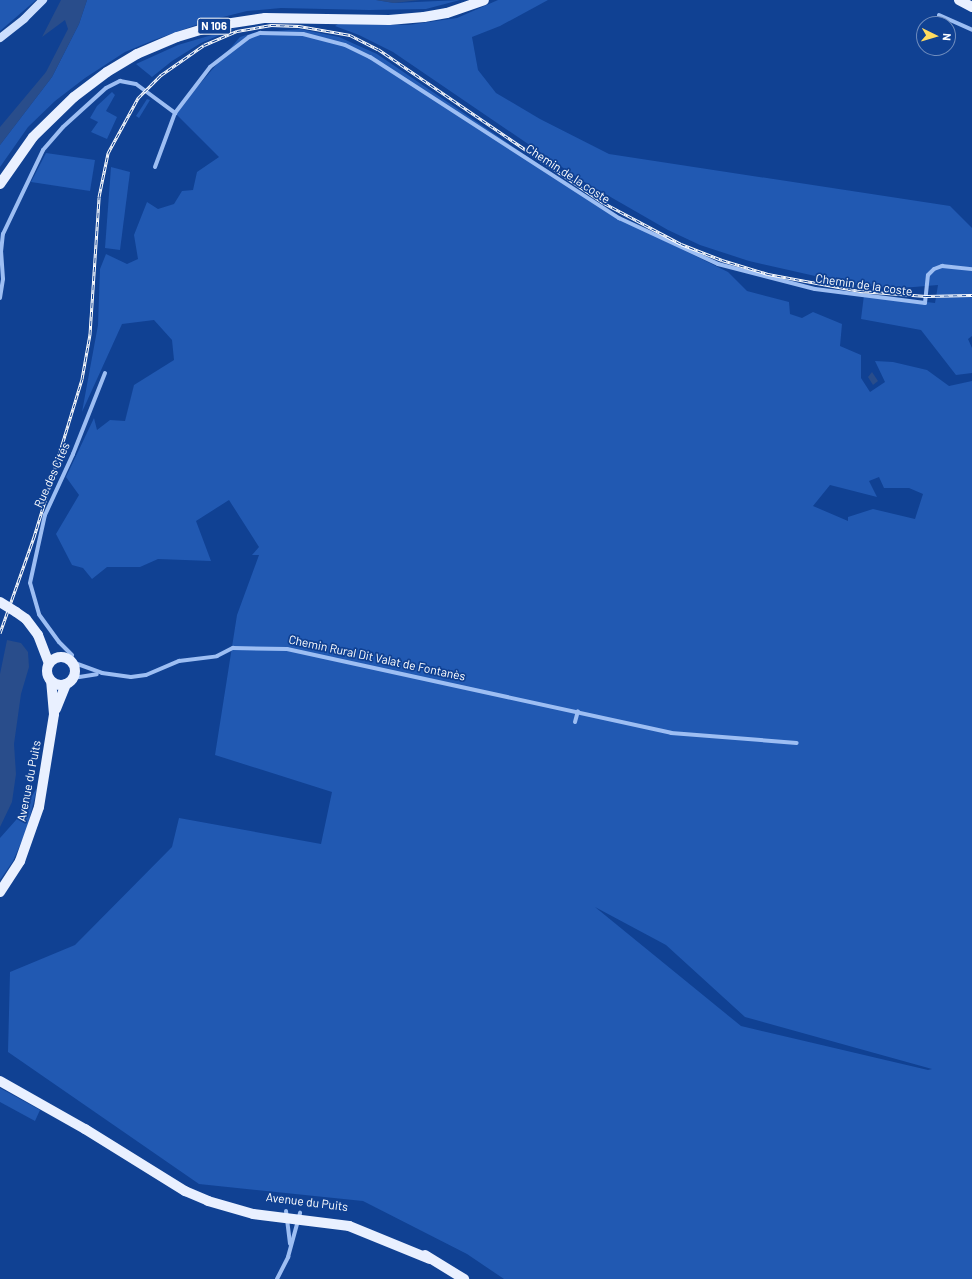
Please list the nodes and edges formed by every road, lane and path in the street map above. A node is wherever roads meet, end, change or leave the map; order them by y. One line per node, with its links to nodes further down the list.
1 (43, 0): 7 (main road)
2 (484, 0): 10 (main road, N 106)
3 (959, 0): 4 (main road)
4 (972, 7)
5 (939, 15): 6 (street)
6 (972, 30)
7 (0, 38)
8 (175, 113): 9 (street); 11 (street, Chemin de la coste); 12 (street)
9 (155, 167)
10 (0, 184)
11 (972, 269)
12 (0, 298)
13 (105, 373): 16 (street, Rue des Cités)
14 (0, 602): 15 (main road, bridge)
15 (38, 635): 16 (main road); 17 (main road)
16 (68, 660): 17 (main road); 18 (street, Chemin Rural Dit Valat de Fontanès); 20 (main road)
17 (49, 663): 19 (main road)
18 (102, 673): 20 (street, Chemin Rural Dit Valat de Fontanès); 21 (street, Chemin Rural Dit Valat de Fontanès)
19 (51, 681): 20 (main road); 22 (main road, Avenue du Puits)
20 (70, 681): 22 (main road, Avenue du Puits)
21 (578, 711): 23 (street); 24 (street, Chemin Rural Dit Valat de Fontanès)
22 (54, 714): 25 (main road, Avenue du Puits)
23 (575, 722)
24 (797, 744)
25 (0, 892)
26 (0, 1081): 27 (main road, Avenue du Puits)
27 (286, 1214): 28 (main road, Avenue du Puits); 29 (street)
28 (300, 1216): 29 (street); 31 (main road, Avenue du Puits)
29 (290, 1245): 30 (street)
30 (277, 1279)
31 (464, 1279)

